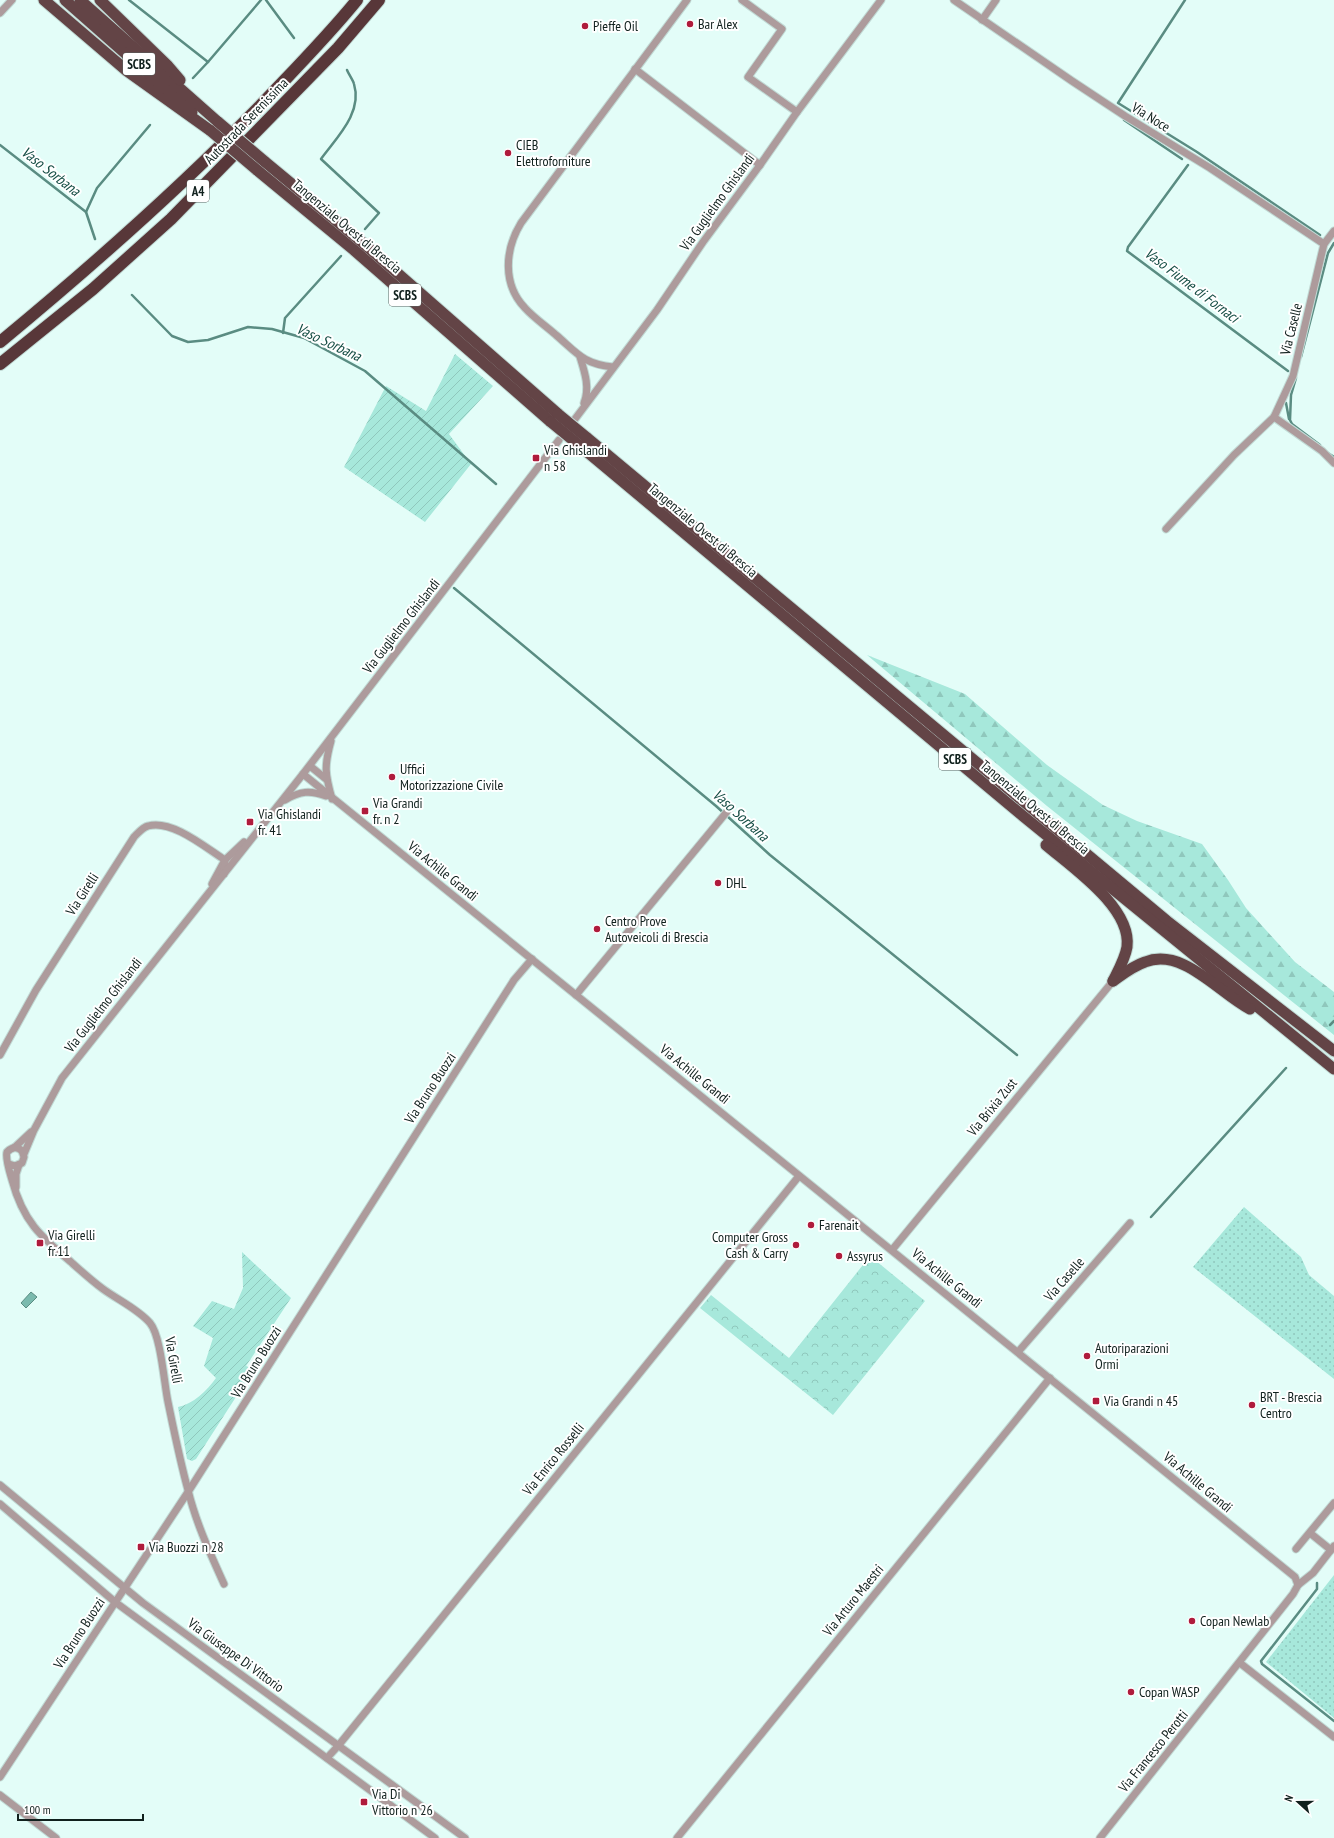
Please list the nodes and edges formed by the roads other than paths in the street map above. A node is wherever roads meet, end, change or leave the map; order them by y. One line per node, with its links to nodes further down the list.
1 (12, 0): 14 (street)
2 (38, 0): 15 (highway)
3 (44, 0): 15 (highway)
4 (65, 0): 20 (highway, Tangenziale Ovest di Brescia / SCBS)
5 (80, 0): 19 (highway, Tangenziale Ovest di Brescia / SCBS)
6 (100, 0): 19 (highway)
7 (357, 0): 24 (highway, Autostrada Serenissima / A4)
8 (379, 0): 26 (highway, Autostrada Serenissima / A4)
9 (687, 0): 17 (street)
10 (742, 0): 18 (street)
11 (881, 0): 18 (street, Via Guglielmo Ghislandi)
12 (954, 0): 16 (street, Via Noce)
13 (996, 0): 16 (street)
14 (0, 13)
15 (60, 14): 20 (highway)
16 (982, 20): 23 (street, Via Noce)
17 (635, 69): 21 (street); 25 (street)
18 (797, 112): 21 (street, Via Guglielmo Ghislandi)
19 (214, 119): 30 (highway, Tangenziale Ovest di Brescia / SCBS, bridge)
20 (211, 131): 30 (highway, Tangenziale Ovest di Brescia / SCBS, bridge)
21 (760, 165): 27 (street, Via Guglielmo Ghislandi)
22 (1334, 232): 23 (street)
23 (1324, 244): 29 (street, Via Caselle)
24 (0, 342)
25 (580, 357): 27 (street); 28 (street)
26 (0, 364)
27 (613, 367): 28 (street, Via Guglielmo Ghislandi)
28 (581, 411): 31 (street, Via Guglielmo Ghislandi)
29 (1274, 417): 34 (street); 35 (street, Via Caselle)
30 (555, 418): 33 (highway, Tangenziale Ovest di Brescia / SCBS, bridge)
31 (575, 419)
32 (559, 440): 36 (street, Via Guglielmo Ghislandi)
33 (582, 441): 43 (highway, Tangenziale Ovest di Brescia / SCBS); 52 (highway, Tangenziale Ovest di Brescia / SCBS)
34 (1334, 463)
35 (1166, 529)
36 (333, 735): 37 (street, Via Guglielmo Ghislandi); 39 (street)
37 (310, 766): 38 (street, Via Guglielmo Ghislandi); 39 (street)
38 (303, 774): 40 (street, Via Achille Grandi); 41 (street, Via Guglielmo Ghislandi)
39 (326, 779): 40 (street)
40 (332, 799): 41 (street, Via Achille Grandi); 48 (street, Via Achille Grandi)
41 (280, 803): 44 (street, Via Guglielmo Ghislandi)
42 (730, 808): 50 (street)
43 (1023, 816): 49 (highway); 51 (highway, Tangenziale Ovest di Brescia / SCBS)
44 (261, 827): 45 (street, Via Guglielmo Ghislandi); 46 (street, Via Guglielmo Ghislandi)
45 (225, 860): 46 (street); 47 (street, Via Guglielmo Ghislandi); 53 (street, Via Girelli)
46 (224, 875): 47 (street, Via Guglielmo Ghislandi)
47 (202, 902): 55 (street, Via Guglielmo Ghislandi)
48 (532, 959): 50 (street, Via Achille Grandi); 69 (street, Via Bruno Buozzi)
49 (1113, 981): 51 (highway); 65 (street, Via Brixia Zust)
50 (576, 995): 62 (street, Via Achille Grandi)
51 (1276, 1023): 54 (highway, Tangenziale Ovest di Brescia / SCBS)
52 (1334, 1052)
53 (0, 1055)
54 (1334, 1069)
55 (34, 1130): 56 (street, Via Guglielmo Ghislandi); 58 (street, Via Guglielmo Ghislandi)
56 (15, 1147): 58 (street); 59 (street)
57 (0, 1149): 59 (street, Via Girelli)
58 (24, 1154): 61 (street, Via Girelli)
59 (6, 1156): 60 (street, Via Girelli)
60 (9, 1164): 61 (street); 63 (street, Via Girelli)
61 (19, 1165): 63 (street, Via Girelli)
62 (799, 1176): 65 (street, Via Achille Grandi); 81 (street, Via Enrico Rosselli)
63 (16, 1194): 69 (street, Via Girelli)
64 (1130, 1223): 66 (street, Via Caselle)
65 (892, 1250): 66 (street, Via Achille Grandi)
66 (1018, 1352): 67 (street, Via Achille Grandi)
67 (1050, 1378): 76 (street, Via Achille Grandi); 88 (street, Via Arturo Maestri)
68 (0, 1485): 77 (street, Via Giuseppe Di Vittorio)
69 (188, 1492): 75 (street, Via Girelli); 77 (street, Via Bruno Buozzi)
70 (1334, 1503): 72 (street)
71 (0, 1504): 78 (street, Via Giuseppe Di Vittorio)
72 (1310, 1533): 73 (street); 74 (street)
73 (1333, 1548): 76 (street, Via Francesco Perotti)
74 (1296, 1549)
75 (224, 1584)
76 (1298, 1585): 79 (street, Via Francesco Perotti)
77 (125, 1588): 78 (street, Via Bruno Buozzi); 81 (street, Via Giuseppe Di Vittorio)
78 (115, 1602): 82 (street, Via Giuseppe Di Vittorio); 83 (street, Via Bruno Buozzi)
79 (1240, 1663): 80 (street); 89 (street, Via Francesco Perotti)
80 (1334, 1737)
81 (338, 1746): 82 (street, Via Enrico Rosselli); 87 (street, Via Giuseppe Di Vittorio)
82 (327, 1758): 86 (street, Via Giuseppe Di Vittorio)
83 (0, 1777)
84 (0, 1795): 85 (street)
85 (56, 1838)
86 (435, 1838)
87 (465, 1838)
88 (677, 1838)
89 (1100, 1838)

